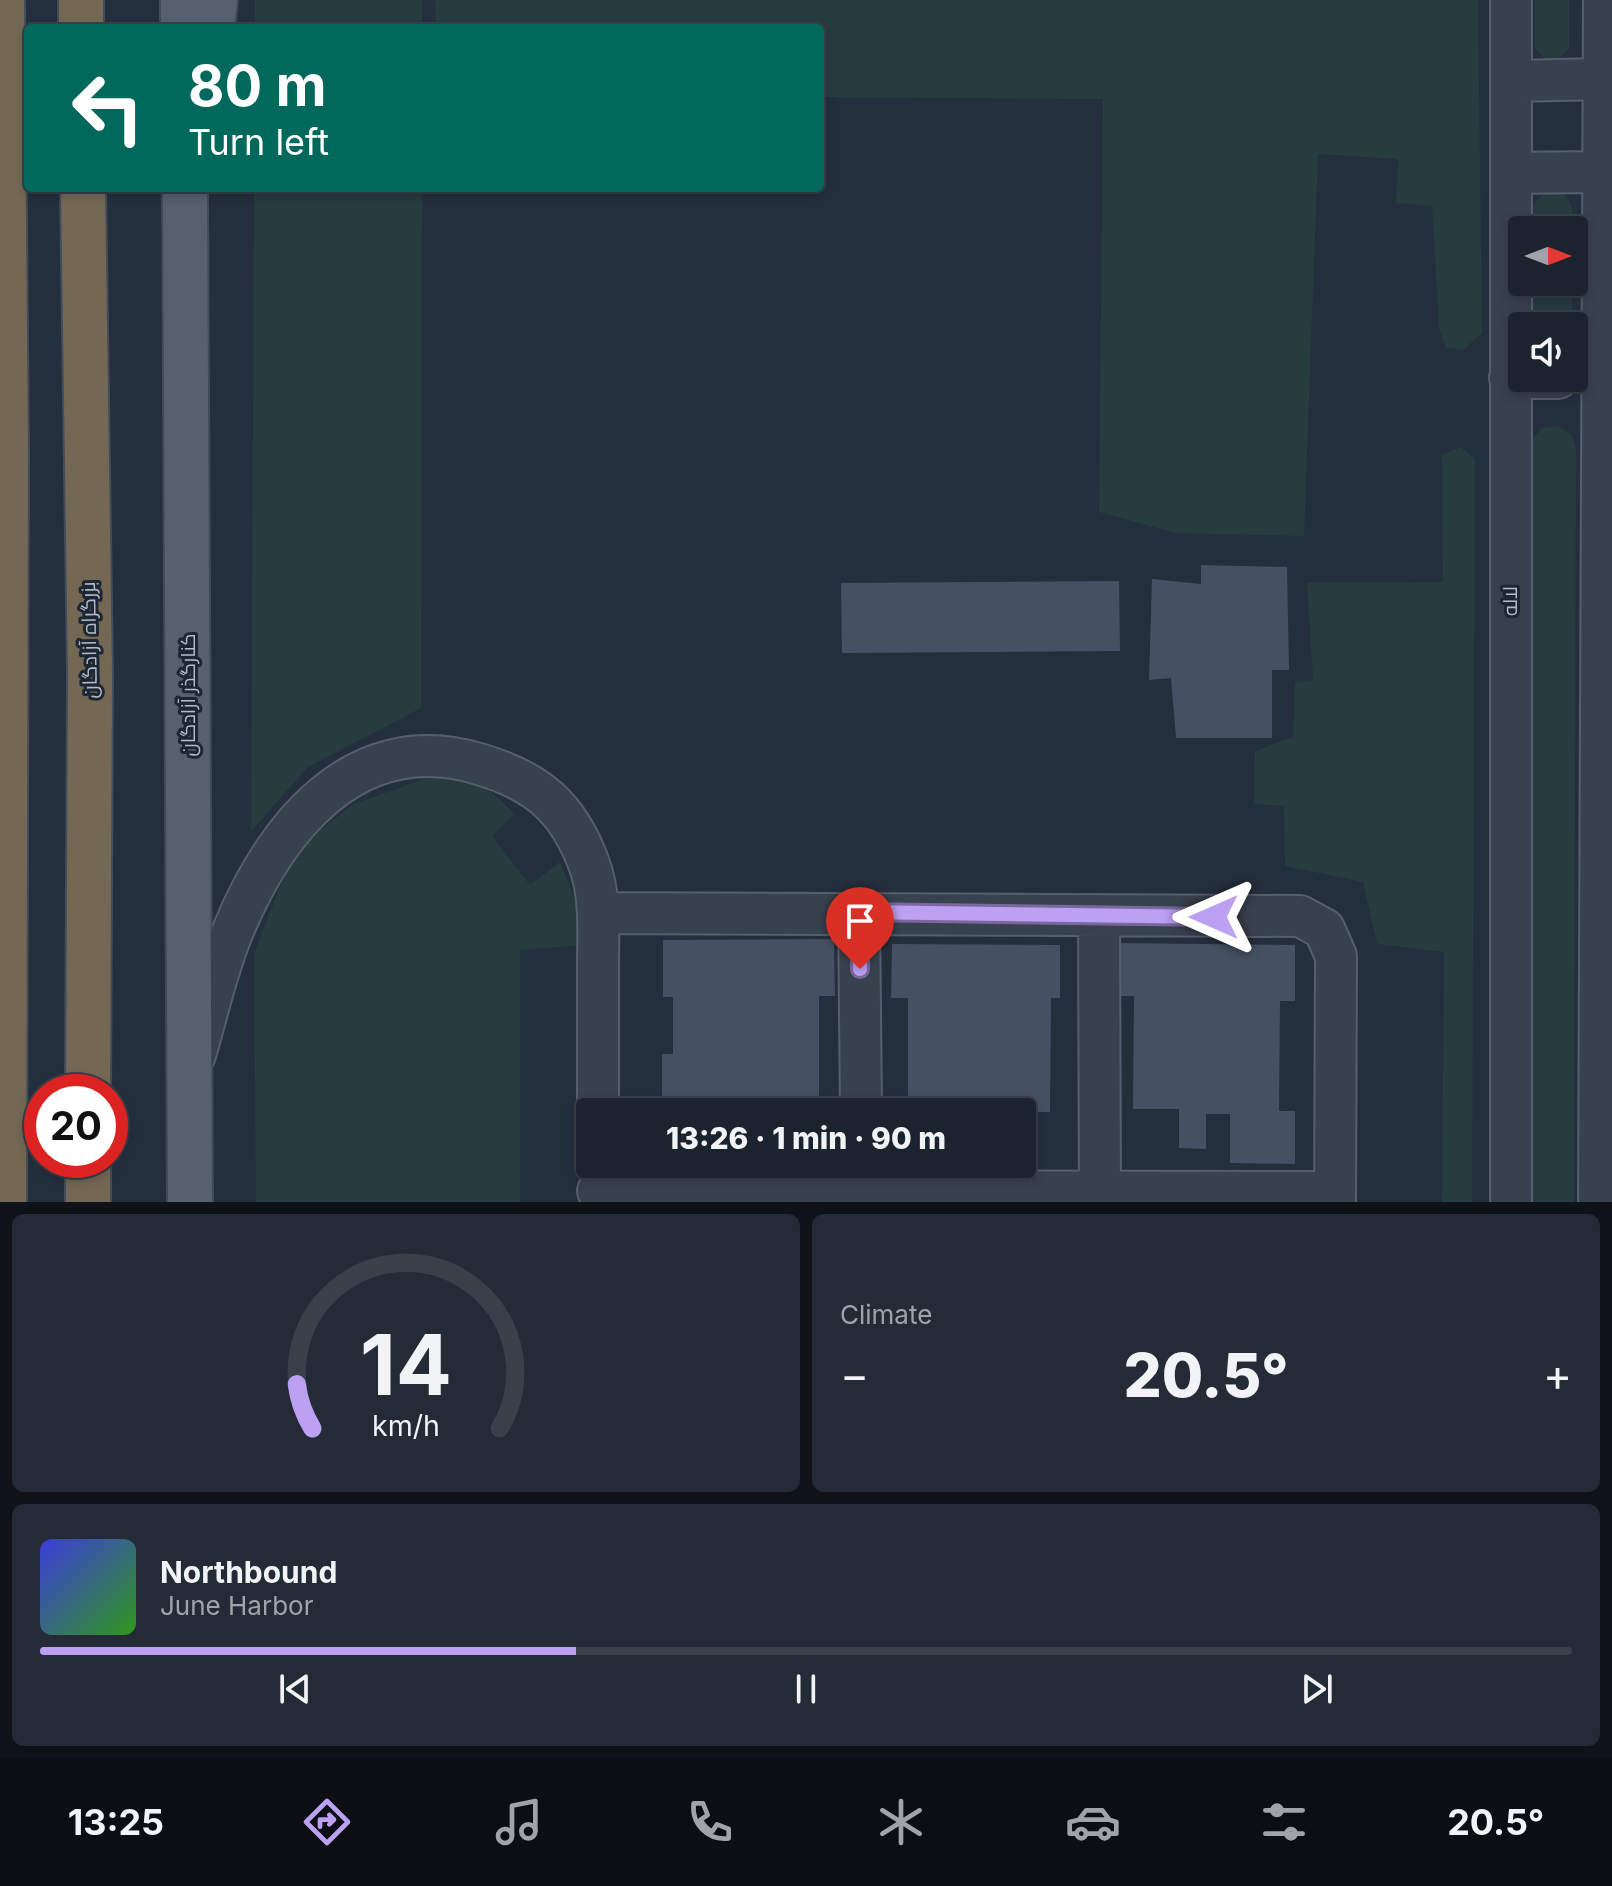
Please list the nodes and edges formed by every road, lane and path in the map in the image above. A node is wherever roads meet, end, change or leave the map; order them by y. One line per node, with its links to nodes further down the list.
1 (2, 0): 31 (highway)
2 (81, 0): 7 (highway)
3 (183, 0): 8 (main road)
4 (215, 0): 9 (main road)
5 (1511, 0): 11 (street, لاله)
6 (1604, 0): 10 (street)
7 (81, 24)
8 (183, 24)
9 (212, 24)
10 (1608, 75): 11 (street); 12 (street)
11 (1513, 81): 13 (street, لاله)
12 (1603, 172): 13 (street); 17 (street)
13 (1512, 173): 16 (street, لاله)
14 (83, 192): 23 (highway, بزرگراه آزادگان)
15 (186, 201): 22 (main road, کنارگذر آزادگان)
16 (1511, 312)
17 (1588, 378): 35 (street)
18 (1510, 392): 34 (street, لاله)
19 (859, 912): 20 (street); 21 (street); 25 (street)
20 (598, 913): 22 (street); 24 (street)
21 (1099, 917): 29 (street); 30 (street)
22 (190, 1070): 33 (main road, کنارگذر آزادگان)
23 (88, 1074)
24 (598, 1098)
25 (861, 1098)
26 (88, 1178): 32 (highway)
27 (598, 1186): 28 (street)
28 (862, 1186): 29 (street)
29 (1100, 1197): 30 (street)
30 (1335, 1197)
31 (4, 1202)
32 (88, 1202)
33 (190, 1202)
34 (1511, 1202)
35 (1599, 1202)

